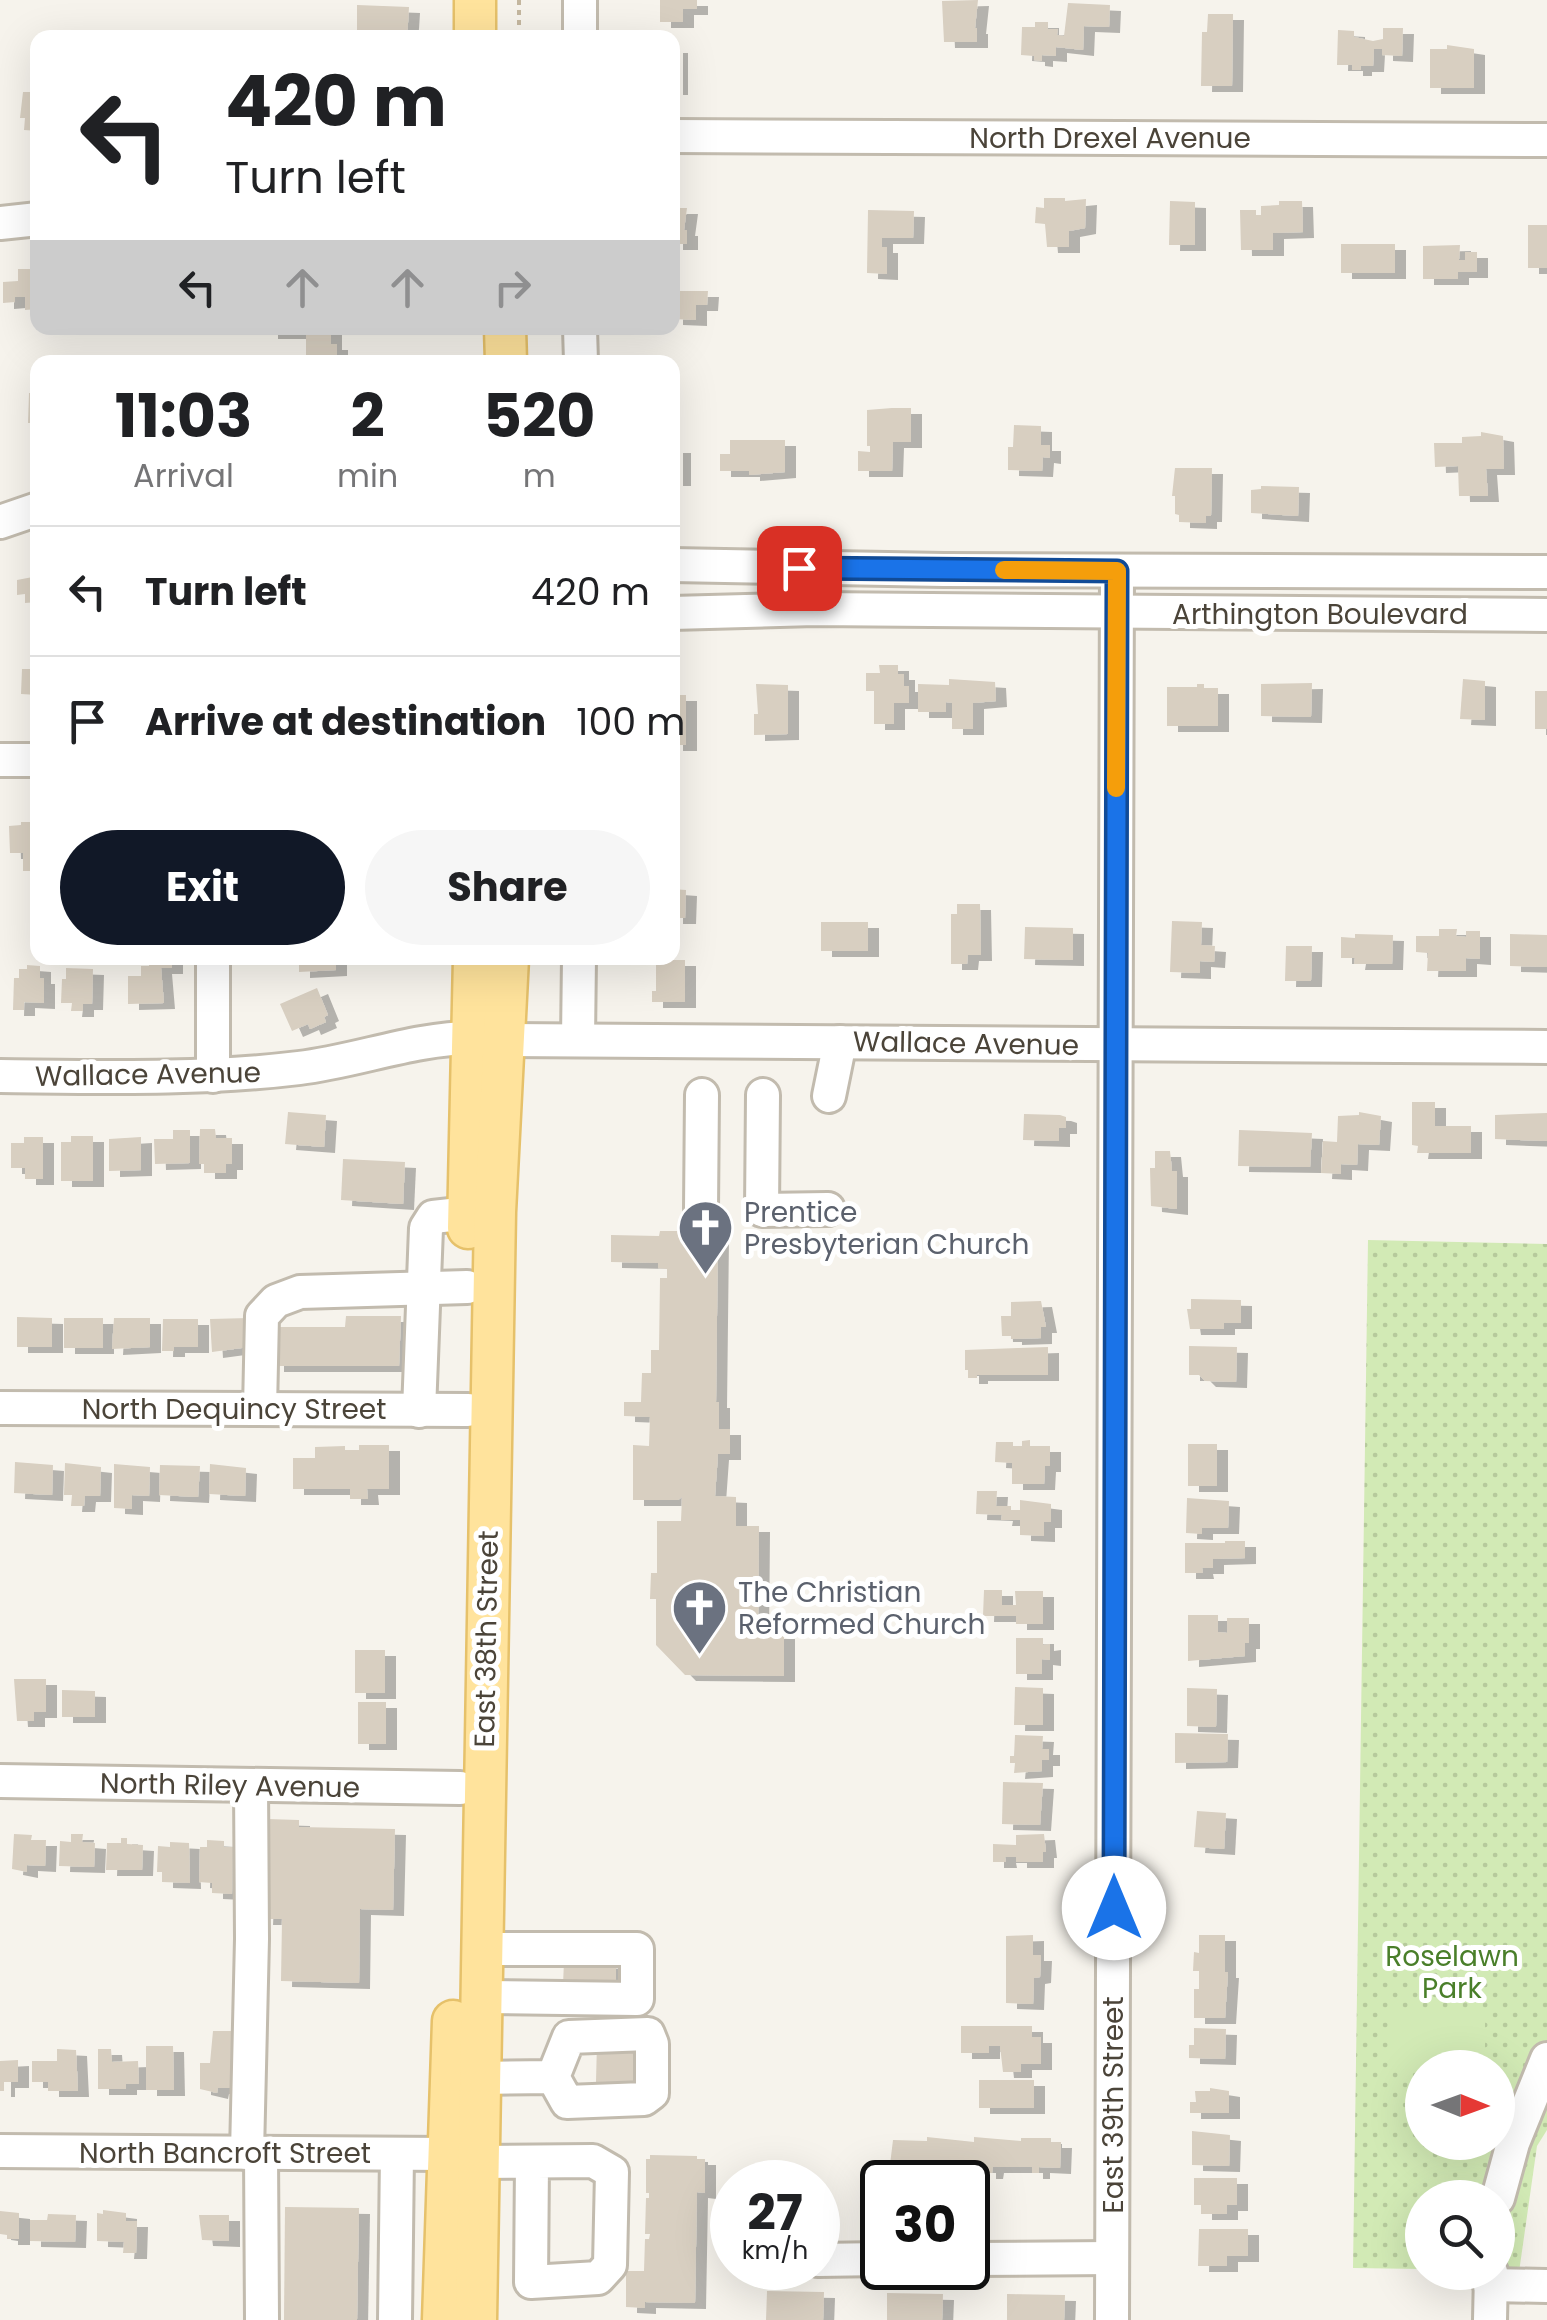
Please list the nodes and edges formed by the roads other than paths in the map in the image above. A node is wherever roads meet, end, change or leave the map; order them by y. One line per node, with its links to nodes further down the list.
1 (474, 0): 4 (main road)
2 (496, 0): 5 (main road)
3 (580, 0): 6 (street)
4 (475, 30)
5 (496, 30)
6 (580, 30)
7 (680, 136): 8 (street, North Drexel Avenue)
8 (1547, 140)
9 (30, 219): 10 (street)
10 (0, 224)
11 (30, 512): 12 (street)
12 (0, 522)
13 (680, 565): 14 (street, Arthington Boulevard)
14 (1117, 571): 15 (street, Arthington Boulevard); 16 (street, East 39th Street)
15 (1547, 572)
16 (1117, 612): 17 (street, Arthington Boulevard); 18 (street, Arthington Boulevard); 28 (street, East 39th Street)
17 (680, 613)
18 (1547, 615)
19 (0, 760): 20 (street)
20 (30, 760)
21 (213, 965): 31 (street)
22 (475, 965): 25 (main road, East 38th Street)
23 (506, 965): 25 (main road, East 38th Street)
24 (579, 965): 26 (street)
25 (489, 1039): 26 (street, Wallace Avenue); 31 (street, Wallace Avenue); 37 (main road, East 38th Street); 47 (main road, East 38th Street)
26 (578, 1039): 27 (street, Wallace Avenue)
27 (840, 1042): 28 (street, Wallace Avenue); 34 (street)
28 (1116, 1045): 29 (street, Wallace Avenue); 58 (street, East 39th Street)
29 (1547, 1047)
30 (0, 1076): 31 (street, Wallace Avenue)
31 (213, 1076)
32 (702, 1095): 35 (street)
33 (763, 1095): 36 (street)
34 (829, 1096)
35 (701, 1209)
36 (828, 1209)
37 (469, 1214): 38 (main road, East 38th Street); 39 (street)
38 (468, 1287): 39 (street); 43 (main road, East 38th Street)
39 (424, 1289): 41 (street); 42 (street)
40 (0, 1408): 41 (street, North Dequincy Street)
41 (260, 1410): 42 (street, North Dequincy Street)
42 (419, 1410): 43 (street, North Dequincy Street)
43 (468, 1410): 46 (main road, East 38th Street)
44 (0, 1781): 45 (street, North Riley Avenue)
45 (251, 1785): 46 (street, North Riley Avenue); 53 (street)
46 (460, 1788): 55 (main road, East 38th Street)
47 (482, 1948): 48 (main road, East 38th Street); 48 (street)
48 (480, 1997): 51 (main road, East 38th Street)
49 (1547, 2059): 57 (street)
50 (553, 2077): 51 (street)
51 (480, 2078): 55 (main road, East 38th Street)
52 (0, 2152): 53 (street, North Bancroft Street)
53 (254, 2153): 54 (street, North Bancroft Street); 65 (street)
54 (397, 2154): 55 (street, North Bancroft Street); 60 (street)
55 (464, 2158): 56 (street, North Bancroft Street); 64 (main road, East 38th Street); 67 (main road, East 38th Street)
56 (532, 2162)
57 (1503, 2180)
58 (1112, 2258): 59 (street); 68 (street, East 39th Street)
59 (990, 2259)
60 (395, 2282): 64 (street); 66 (street)
61 (1515, 2282): 62 (street)
62 (1547, 2286)
63 (1490, 2290): 69 (street)
64 (443, 2301)
65 (262, 2320)
66 (394, 2320)
67 (476, 2320)
68 (1112, 2320)
69 (1490, 2320)

